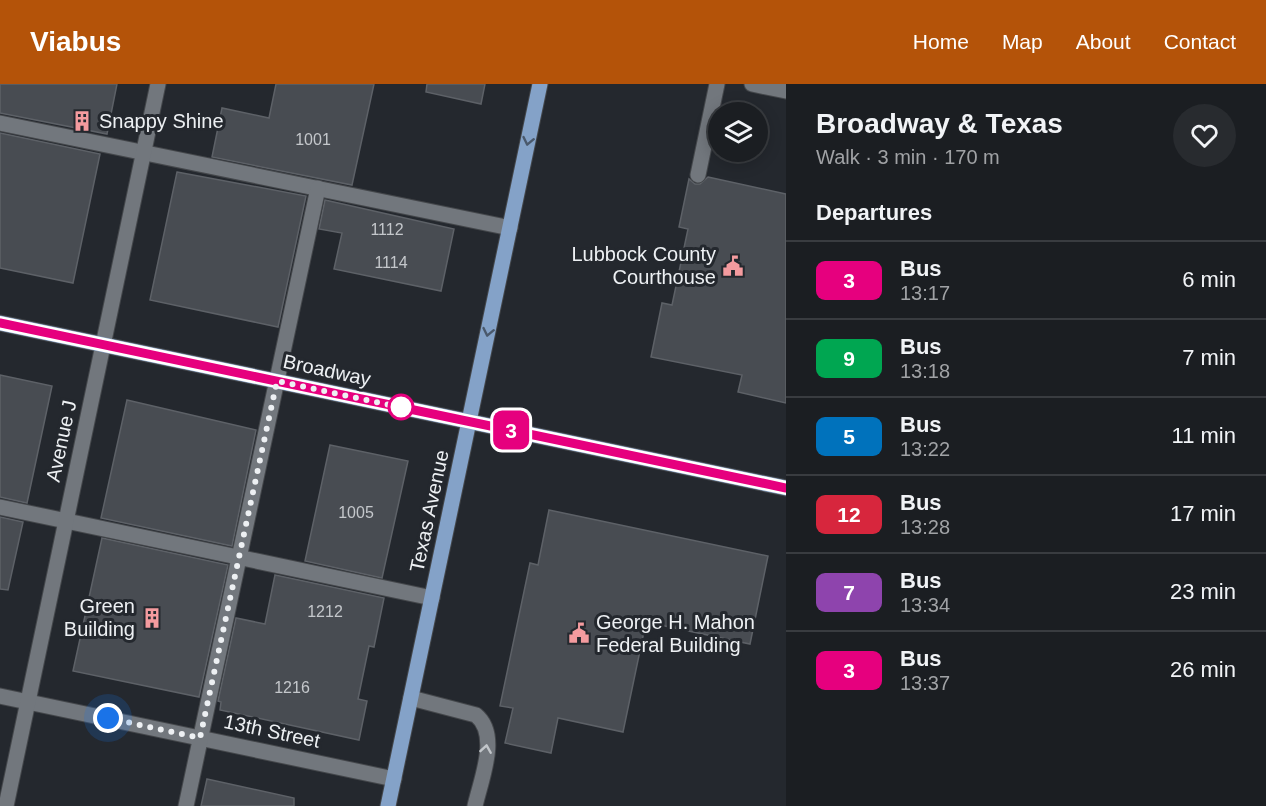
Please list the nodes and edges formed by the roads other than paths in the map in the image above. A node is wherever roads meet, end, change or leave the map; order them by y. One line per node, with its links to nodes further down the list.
1 (158, 84): 7 (street, Avenue J)
2 (540, 84): 10 (main road, Texas Avenue, one-way to 10)
3 (717, 84): 8 (street)
4 (752, 84): 5 (street)
5 (786, 91)
6 (0, 123): 7 (street)
7 (144, 152): 9 (street); 12 (street, Avenue J)
8 (698, 175)
9 (318, 188): 10 (street); 13 (street)
10 (510, 228): 14 (main road, Texas Avenue, one-way to 14)
11 (0, 323): 12 (main road, Broadway)
12 (103, 345): 13 (main road, Broadway); 17 (street, Avenue J)
13 (277, 381): 14 (main road, Broadway); 18 (street)
14 (469, 422): 15 (main road, Broadway); 19 (main road, Texas Avenue)
15 (786, 488)
16 (0, 507): 17 (street)
17 (66, 521): 18 (street); 22 (street, Avenue J)
18 (239, 558): 19 (street); 23 (street)
19 (432, 598): 21 (main road, Texas Avenue)
20 (0, 696): 22 (street, 13th Street)
21 (411, 698): 24 (main road, Texas Avenue); 28 (street, one-way to 21)
22 (28, 702): 23 (street, 13th Street); 25 (street, Avenue J)
23 (200, 738): 24 (street, 13th Street); 26 (street)
24 (394, 779): 27 (main road, Texas Avenue)
25 (6, 806)
26 (186, 806)
27 (388, 806)
28 (475, 806)

